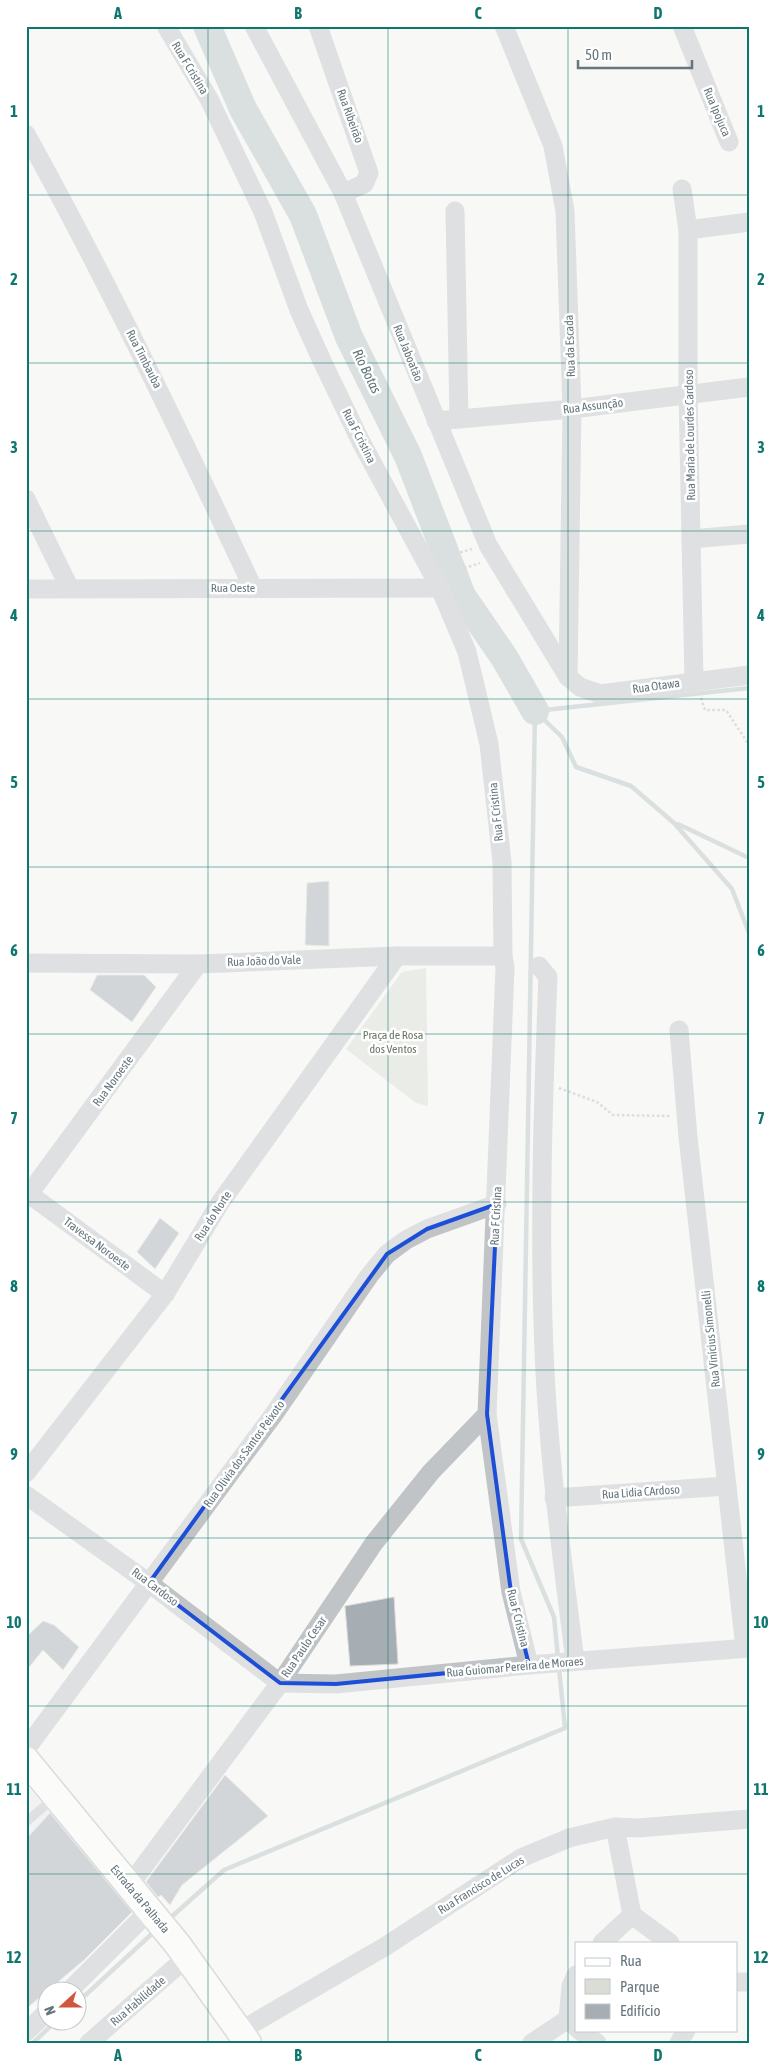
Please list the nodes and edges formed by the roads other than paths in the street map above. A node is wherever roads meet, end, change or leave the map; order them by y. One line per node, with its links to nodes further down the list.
1 (166, 26): 21 (street, Rua F Cristina)
2 (254, 26): 9 (street, Rua Jaboatão)
3 (318, 26): 9 (street, Rua Ribeirão)
4 (504, 26): 15 (street, Rua da Escada)
5 (682, 26): 7 (street, Rua Ipojuca)
6 (26, 134): 23 (street, Rua Timbauba)
7 (729, 142)
8 (682, 189): 12 (street, Rua Maria de Lourdes Cardoso)
9 (343, 193): 17 (street, Rua Jaboatão)
10 (455, 211): 16 (street)
11 (749, 222): 12 (street)
12 (688, 230): 14 (street, Rua Maria de Lourdes Cardoso)
13 (749, 387): 14 (street, Rua Assunção)
14 (688, 394): 15 (street, Rua Assunção); 20 (street, Rua Maria de Lourdes Cardoso)
15 (572, 409): 16 (street, Rua Assunção); 26 (street, Rua da Escada)
16 (459, 419): 17 (street, Rua Assunção)
17 (436, 421): 26 (street, Rua Jaboatão)
18 (26, 499): 22 (street)
19 (749, 534): 20 (street)
20 (691, 539): 27 (street, Rua Maria de Lourdes Cardoso)
21 (444, 580): 23 (street, Rua Oeste); 29 (street, Rua F Cristina)
22 (69, 587): 23 (street, Rua Oeste); 24 (street, Rua Oeste)
23 (252, 588)
24 (26, 589)
25 (749, 675): 27 (street, Rua Otawa)
26 (568, 677): 27 (street, Rua Otawa)
27 (694, 681)
28 (397, 956): 29 (street, Rua João do Vale); 31 (street, Rua João do Vale); 36 (street, Rua do Norte)
29 (503, 956): 35 (street, Rua F Cristina)
30 (26, 963): 31 (street, Rua João do Vale)
31 (198, 964): 34 (street, Rua Noroeste)
32 (539, 966): 41 (street)
33 (679, 1030): 39 (street, Rua Vinícius Simonelli)
34 (28, 1196): 36 (street, Travessa Noroeste)
35 (497, 1204): 37 (street, Rua F Cristina); 42 (street, Rua Olivia dos Santos Peixoto)
36 (165, 1294): 38 (street, Rua do Norte)
37 (487, 1414): 45 (street, Rua F Cristina); 46 (street, Rua Paulo Cesar)
38 (26, 1473)
39 (727, 1486): 41 (street, Rua Lidia CArdoso); 43 (street, Rua Vinícius Simonelli)
40 (26, 1495): 42 (street, Rua Cardoso)
41 (554, 1498): 44 (street)
42 (149, 1583): 46 (street, Rua Cardoso); 47 (street, Rua Olivia dos Santos Peixoto)
43 (747, 1648): 44 (street, Rua Guiomar Pereira de Moraes)
44 (571, 1662): 45 (street, Rua Guiomar Pereira de Moraes)
45 (534, 1665): 46 (street, Rua Guiomar Pereira de Moraes)
46 (280, 1683): 53 (street, Rua Paulo Cesar)
47 (26, 1749)
48 (26, 1760): 49 (main road, Estrada da Palhada)
49 (56, 1796): 51 (lane); 53 (main road, Estrada da Palhada)
50 (749, 1819): 52 (street, Rua Francisco de Lucas)
51 (26, 1822)
52 (615, 1827): 55 (street); 65 (street, Rua Francisco de Lucas)
53 (129, 1886): 54 (main road, Estrada da Palhada)
54 (151, 1912): 58 (main road, Estrada da Palhada); 60 (street)
55 (627, 1919): 56 (street); 57 (street)
56 (603, 1942)
57 (668, 1942)
58 (182, 1952): 65 (main road, Estrada da Palhada); 66 (street, Rua Habilidade)
59 (575, 1977): 62 (street)
60 (78, 1982)
61 (38, 2021): 63 (street)
62 (574, 2026): 67 (street)
63 (26, 2032)
64 (582, 2032): 68 (street)
65 (244, 2037)
66 (89, 2043)
67 (532, 2043)
68 (597, 2043)

